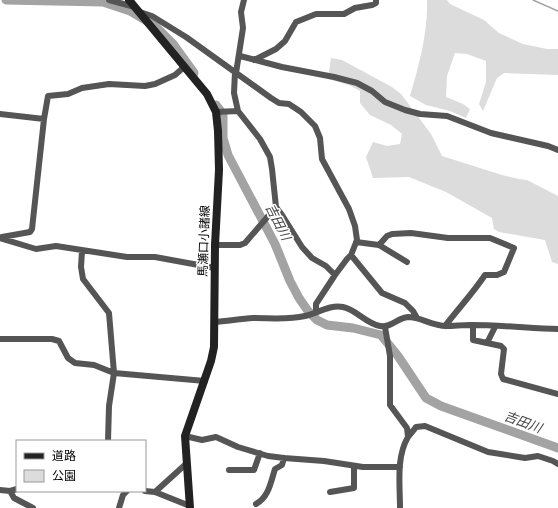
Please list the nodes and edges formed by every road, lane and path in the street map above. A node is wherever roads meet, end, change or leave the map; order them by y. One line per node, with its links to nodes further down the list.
1 (109, 0): 5 (street)
2 (129, 0): 5 (main road, 馬瀬口小諸線)
3 (244, 0): 6 (street)
4 (376, 0): 7 (street)
5 (138, 10): 8 (main road, 馬瀬口小諸線); 9 (street)
6 (240, 56): 7 (street); 9 (street)
7 (254, 60): 14 (street)
8 (184, 67): 11 (main road, 馬瀬口小諸線); 13 (street)
9 (236, 72): 10 (street); 17 (street)
10 (238, 111): 11 (street); 15 (street)
11 (216, 112): 18 (main road, 馬瀬口小諸線)
12 (0, 114): 13 (street)
13 (44, 119): 16 (street)
14 (558, 150)
15 (276, 208): 18 (street); 24 (street)
16 (0, 237): 20 (street)
17 (356, 242): 19 (street); 21 (street)
18 (215, 245): 23 (main road, 馬瀬口小諸線)
19 (379, 245): 22 (street); 29 (street)
20 (82, 251): 23 (street); 35 (street)
21 (351, 255): 24 (street); 26 (street)
22 (407, 262)
23 (215, 268): 27 (main road, 馬瀬口小諸線)
24 (335, 275): 25 (street)
25 (316, 312): 27 (street); 30 (street)
26 (417, 318): 29 (street); 30 (street)
27 (214, 322): 36 (main road, 馬瀬口小諸線)
28 (473, 325): 29 (street); 31 (street); 34 (street)
29 (445, 326)
30 (384, 327): 39 (street)
31 (495, 327): 32 (street); 34 (street)
32 (558, 329)
33 (0, 340): 35 (street)
34 (487, 343): 37 (street)
35 (114, 373): 36 (street); 40 (street)
36 (205, 381): 38 (main road, 馬瀬口小諸線)
37 (558, 394)
38 (185, 436): 41 (street); 43 (main road, 馬瀬口小諸線)
39 (408, 437): 44 (street); 46 (street)
40 (108, 440)
41 (260, 453): 42 (street); 47 (street)
42 (284, 458): 45 (street); 55 (street)
43 (187, 463): 53 (street); 56 (main road, 馬瀬口小諸線)
44 (558, 464)
45 (354, 466): 46 (street); 54 (street)
46 (400, 467): 59 (street)
47 (229, 470)
48 (16, 489): 50 (street)
49 (0, 490): 50 (street)
50 (10, 491): 57 (street)
51 (146, 491): 53 (street)
52 (126, 492): 58 (street)
53 (155, 492): 56 (street)
54 (330, 492)
55 (256, 504)
56 (190, 507)
57 (33, 508)
58 (119, 508)
59 (400, 508)

